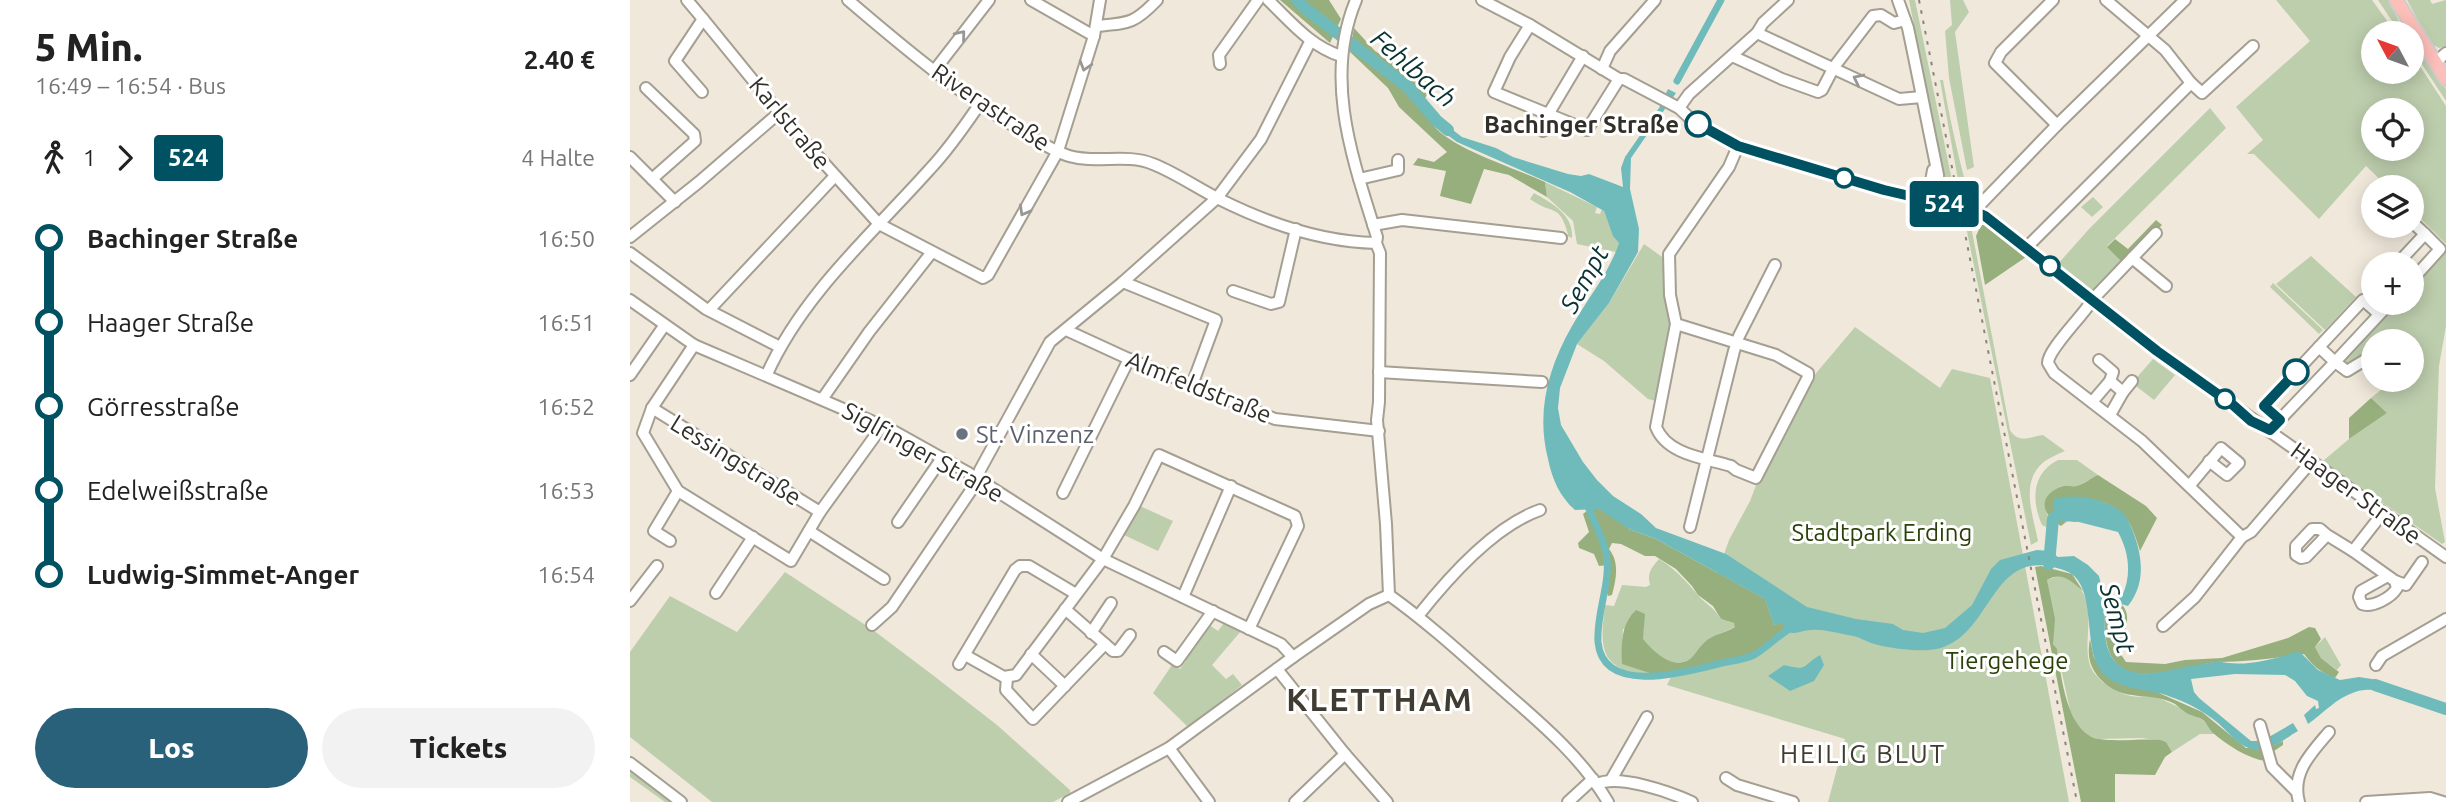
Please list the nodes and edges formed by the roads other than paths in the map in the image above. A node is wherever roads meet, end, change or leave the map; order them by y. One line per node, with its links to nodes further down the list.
1 (687, 0): 19 (street, Karlstraße)
2 (848, 0): 18 (street, Riverastraße)
3 (989, 0): 34 (street, one-way to 3)
4 (1031, 0): 22 (street)
5 (1100, 0): 22 (street)
6 (1157, 0): 22 (street)
7 (1258, 0): 31 (street)
8 (1268, 0): 25 (street)
9 (1356, 0): 27 (street)
10 (1655, 0): 33 (street)
11 (1788, 0): 23 (street)
12 (1898, 0): 20 (street)
13 (2053, 0): 45 (street)
14 (2106, 0): 24 (street)
15 (2185, 0): 24 (street)
16 (2396, 0): 30 (main road)
17 (1484, 1): 21 (street, Haager Straße)
18 (862, 5): 34 (street, Riverastraße)
19 (703, 19): 39 (street); 43 (street, Karlstraße)
20 (1905, 20): 32 (street); 40 (street)
21 (1530, 25): 28 (street, Haager Straße); 44 (street)
22 (1095, 31): 48 (street, one-way to 48)
23 (1757, 33): 29 (street); 32 (street)
24 (2148, 36): 37 (street); 45 (street)
25 (1310, 41): 27 (street); 55 (street)
26 (2253, 46): 37 (street)
27 (1341, 56): 54 (street)
28 (1583, 56): 33 (street, Haager Straße); 44 (street)
29 (1732, 56): 32 (street); 41 (street)
30 (2441, 57): 36 (main road)
31 (1220, 64)
32 (1834, 67): 40 (street, one-way to 32)
33 (1602, 69): 35 (street, Haager Straße)
34 (934, 71): 42 (street, Riverastraße)
35 (1619, 79): 41 (street, Haager Straße); 44 (street)
36 (2446, 79)
37 (2191, 83): 68 (street)
38 (646, 88): 53 (street)
39 (702, 92)
40 (1922, 97): 51 (street)
41 (1670, 104): 47 (street, Haager Straße)
42 (979, 105): 48 (street, Riverastraße); 60 (street)
43 (780, 112): 52 (street, Karlstraße); 57 (street)
44 (1549, 113): 46 (street)
45 (2057, 125): 59 (street)
46 (1543, 131)
47 (1738, 146): 56 (street, Haager Straße); 83 (street)
48 (1058, 151): 55 (street, Riverastraße); 69 (street, one-way to 69)
49 (630, 157): 53 (street)
50 (1398, 160): 54 (street)
51 (1934, 160): 56 (street); 58 (street)
52 (835, 176): 60 (street, Karlstraße); 81 (street)
53 (652, 179): 57 (street)
54 (1359, 179): 61 (street)
55 (1217, 198): 62 (street, Riverastraße); 75 (street)
56 (1920, 198): 58 (street, Haager Straße)
57 (675, 202): 65 (street)
58 (1940, 203): 59 (street, Haager Straße)
59 (1974, 211): 68 (street, Haager Straße)
60 (879, 224): 69 (street); 88 (street)
61 (1373, 225): 66 (street); 67 (street)
62 (1297, 229): 67 (street, Riverastraße); 77 (street)
63 (2157, 233): 72 (street)
64 (2425, 234): 70 (street); 74 (street)
65 (630, 237)
66 (1561, 238)
67 (1376, 243): 94 (street)
68 (2027, 247): 78 (street, Haager Straße)
69 (932, 252): 104 (street)
70 (2408, 252)
71 (630, 253): 81 (street)
72 (2132, 258): 76 (street); 78 (street)
73 (1775, 265): 86 (street)
74 (2424, 267)
75 (1123, 282): 85 (street); 101 (street)
76 (2166, 286)
77 (1233, 290)
78 (2093, 299): 105 (street); 110 (street, Haager Straße)
79 (630, 300): 84 (street, Siglfinger Straße)
80 (2361, 302): 89 (street)
81 (709, 310): 88 (street)
82 (2378, 315): 92 (street)
83 (1676, 324): 86 (street); 113 (street)
84 (664, 326): 87 (street, Siglfinger Straße); 96 (street)
85 (1066, 330): 90 (street, Almfeldstraße); 116 (street)
86 (1738, 343): 113 (street); 113 (street)
87 (694, 345): 95 (street, Siglfinger Straße); 106 (street)
88 (780, 347): 95 (street)
89 (2319, 347): 92 (street); 97 (street)
90 (1129, 359): 101 (street, Almfeldstraße); 120 (street)
91 (2099, 360): 98 (street)
92 (2334, 362): 93 (street); 102 (street)
93 (2361, 362)
94 (1379, 372): 100 (street); 111 (street)
95 (767, 374): 104 (street, Siglfinger Straße)
96 (630, 375)
97 (2293, 375): 102 (street); 108 (street)
98 (2110, 381): 103 (street); 105 (street)
99 (2132, 381): 103 (street)
100 (1542, 382)
101 (1192, 385): 111 (street, Almfeldstraße)
102 (2309, 388): 108 (street)
103 (2123, 392): 107 (street)
104 (823, 398): 109 (street, Siglfinger Straße)
105 (2092, 402): 107 (street)
106 (652, 408): 119 (street); 122 (street, Lessingstraße)
107 (2110, 415): 117 (street)
108 (2280, 420): 110 (street)
109 (883, 425): 112 (street, Siglfinger Straße); 122 (street)
110 (2269, 430): 115 (street, Haager Straße)
111 (1379, 431): 139 (street)
112 (942, 458): 116 (street, Siglfinger Straße); 124 (street)
113 (1706, 459): 125 (street)
114 (2209, 461): 117 (street)
115 (2311, 462): 123 (street, Haager Straße); 129 (street)
116 (978, 479): 133 (street, Siglfinger Straße); 147 (street)
117 (2190, 485): 129 (street)
118 (1231, 486): 133 (street); 140 (street); 149 (street)
119 (678, 491): 128 (street); 130 (street)
120 (1063, 493)
121 (1540, 510): 145 (street)
122 (820, 512): 126 (street)
123 (2382, 514): 131 (street); 132 (street, Haager Straße)
124 (898, 522)
125 (1690, 527)
126 (809, 531): 128 (street); 136 (street)
127 (2327, 535): 131 (street)
128 (753, 537): 137 (street)
129 (2242, 537): 148 (street)
130 (670, 541)
131 (2353, 551): 134 (street)
132 (2446, 557)
133 (1103, 559): 138 (street); 140 (street, Siglfinger Straße)
134 (2422, 562)
135 (656, 566): 141 (street)
136 (884, 579)
137 (716, 593)
138 (1076, 594): 143 (street); 158 (street)
139 (1389, 595): 145 (street); 155 (street)
140 (1182, 597): 144 (street, Siglfinger Straße)
141 (630, 601)
142 (1111, 603): 150 (street)
143 (1065, 609): 150 (street); 154 (street)
144 (1213, 611): 149 (street, Siglfinger Straße); 153 (street)
145 (1418, 616): 168 (street)
146 (2446, 620): 156 (street)
147 (872, 625)
148 (2163, 626)
149 (1249, 629): 155 (street, Siglfinger Straße)
150 (1091, 633): 152 (street)
151 (1130, 635): 152 (street)
152 (1105, 644): 159 (street)
153 (1164, 652)
154 (1031, 654): 158 (street); 159 (street)
155 (1293, 657): 157 (street)
156 (2376, 665)
157 (1277, 670): 163 (street); 164 (street)
158 (1007, 678): 159 (street)
159 (1065, 686)
160 (1647, 717): 167 (street)
161 (2260, 725): 169 (street)
162 (2329, 732): 169 (street)
163 (1169, 748): 172 (street); 173 (street)
164 (1345, 754): 174 (street); 175 (street)
165 (630, 763): 171 (street)
166 (1726, 779): 170 (street)
167 (1611, 780): 168 (street); 178 (street)
168 (1595, 781): 176 (street); 177 (street)
169 (2297, 797)
170 (1779, 801): 179 (street)
171 (681, 802)
172 (1069, 802)
173 (1209, 802)
174 (1295, 802)
175 (1387, 802)
176 (1568, 802)
177 (1608, 802)
178 (1692, 802)
179 (1793, 802)
180 (2366, 802): 181 (street)
181 (2443, 802)

